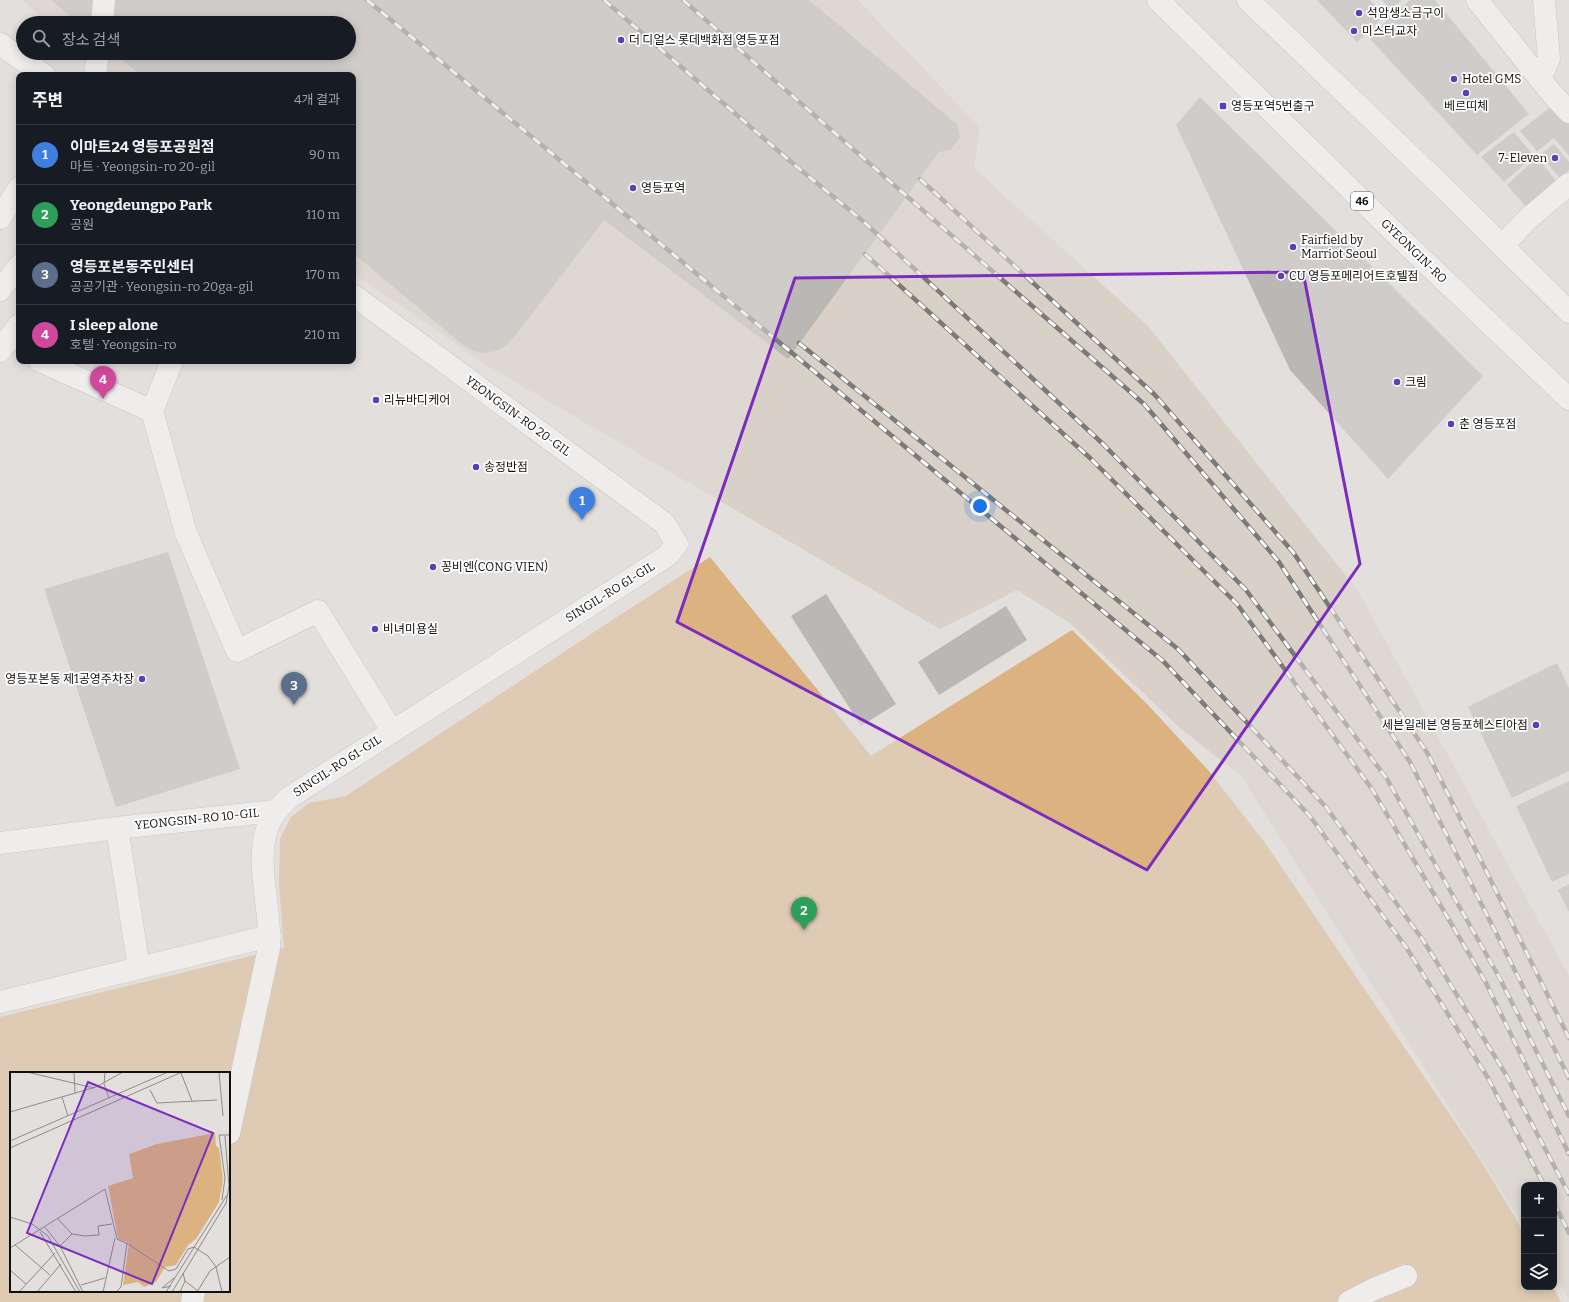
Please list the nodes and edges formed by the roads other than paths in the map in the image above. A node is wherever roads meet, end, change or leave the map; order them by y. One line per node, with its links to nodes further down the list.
1 (104, 0): 6 (street)
2 (1158, 0): 27 (street, GYEONGIN-RO / 46)
3 (1248, 0): 18 (street)
4 (1477, 0): 13 (street)
5 (1544, 0): 13 (street)
6 (103, 16)
7 (0, 44): 8 (street)
8 (16, 55)
9 (23, 60): 11 (street)
10 (97, 60): 12 (street)
11 (40, 72)
12 (95, 72)
13 (1540, 79): 14 (street)
14 (1569, 112)
15 (1569, 184): 18 (street)
16 (16, 193): 17 (street)
17 (0, 218)
18 (1502, 246): 22 (street)
19 (16, 270): 20 (street)
20 (0, 290)
21 (356, 297): 29 (street, YEONGSIN-RO 20-GIL)
22 (1569, 312)
23 (16, 332): 24 (street)
24 (8, 349)
25 (47, 364): 28 (street)
26 (171, 364): 28 (street)
27 (1569, 399)
28 (152, 411): 30 (street)
29 (677, 544): 30 (street, SINGIL-RO 61-GIL)
30 (392, 731): 31 (street, SINGIL-RO 61-GIL)
31 (276, 810): 32 (street, YEONGSIN-RO 10-GIL); 34 (street, SINGIL-RO 61-GIL)
32 (117, 828): 33 (street, YEONGSIN-RO 10-GIL); 35 (street, YEONGSIN-RO 10-GIL)
33 (0, 843)
34 (270, 936): 35 (street); 37 (street, SINGIL-RO 61-GIL)
35 (139, 968): 36 (street)
36 (0, 1002)
37 (230, 1129)
38 (1406, 1276): 41 (street)
39 (194, 1292): 40 (street)
40 (192, 1302)
41 (1349, 1302)

